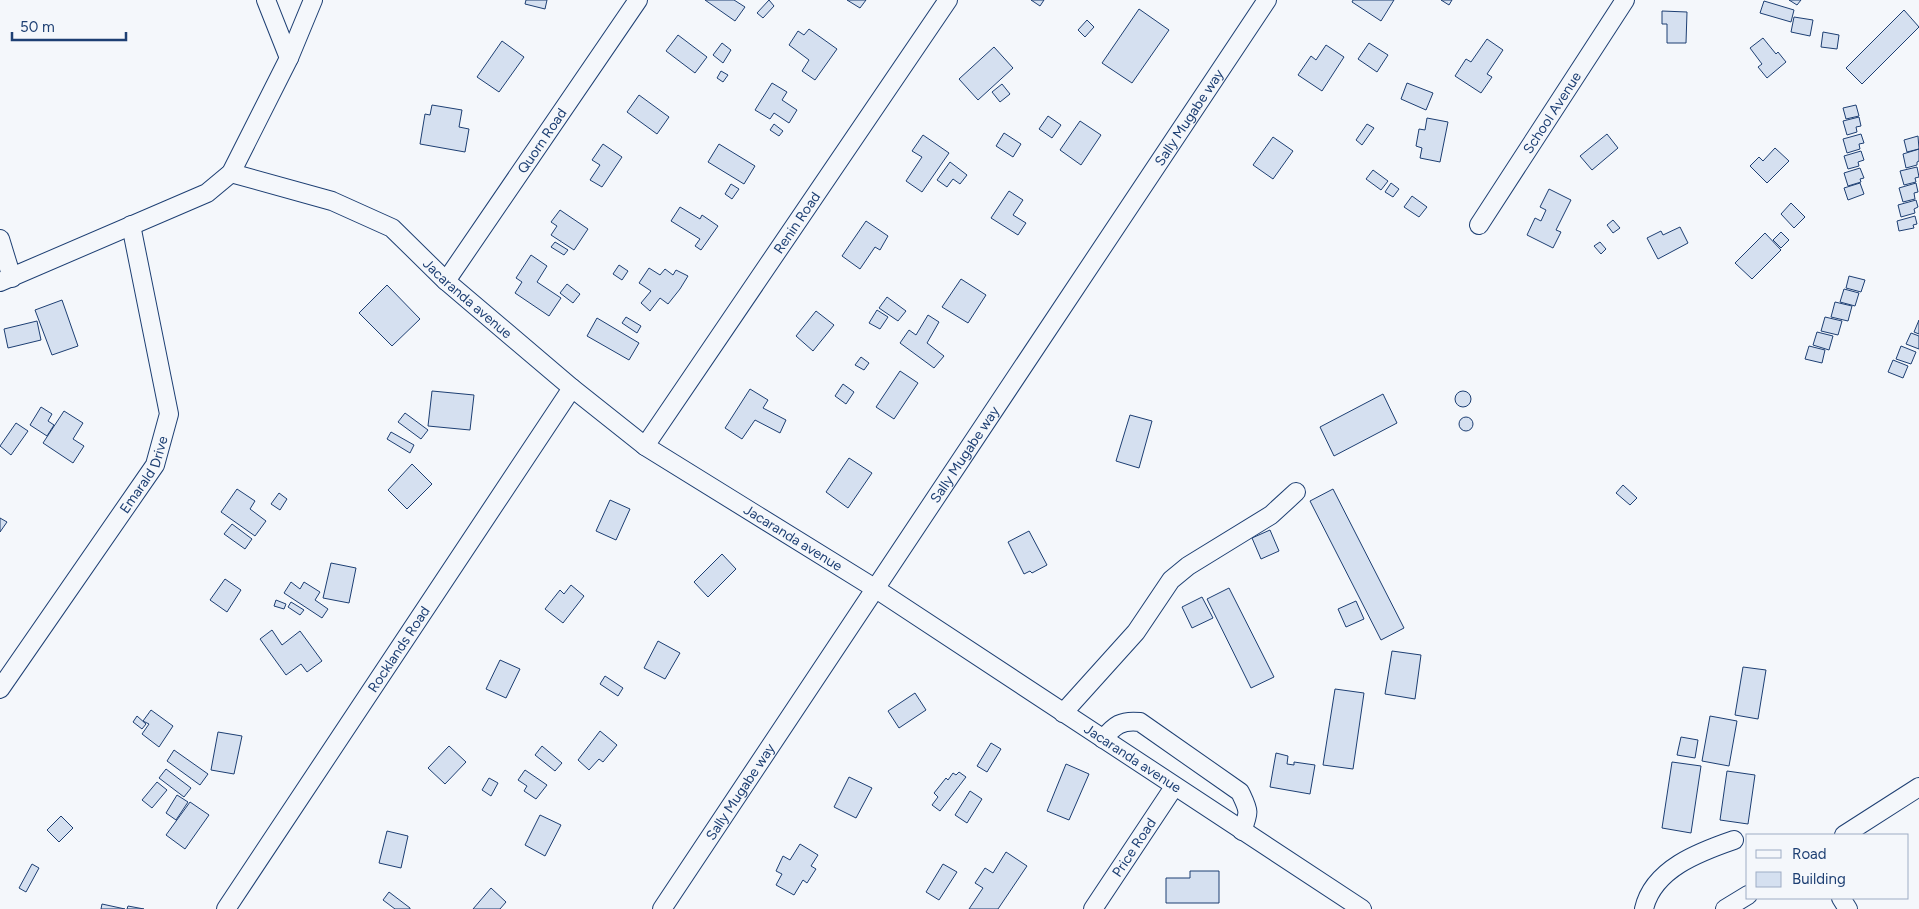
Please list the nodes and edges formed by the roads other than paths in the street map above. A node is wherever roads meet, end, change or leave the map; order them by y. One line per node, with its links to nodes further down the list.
1 (266, 0): 7 (street)
2 (312, 0): 7 (street)
3 (638, 0): 13 (street, Quorn Road)
4 (948, 0): 15 (street, Renin Road)
5 (1267, 0): 17 (street, Sally Mugabe way)
6 (1625, 0): 9 (street, School Avenue)
7 (289, 58): 8 (street)
8 (231, 173): 10 (street); 13 (street, Jacaranda avenue)
9 (1478, 224)
10 (131, 225): 12 (street); 18 (street, Emarald Drive)
11 (0, 239): 12 (street)
12 (6, 280)
13 (446, 281): 14 (street, Jacaranda avenue)
14 (572, 388): 15 (street, Jacaranda avenue); 27 (street, Rocklands Road)
15 (646, 446): 17 (street, Jacaranda avenue)
16 (1296, 492): 19 (street)
17 (876, 589): 19 (street, Jacaranda avenue); 28 (street, Sally Mugabe way)
18 (0, 688)
19 (1063, 713): 20 (street, Jacaranda avenue)
20 (1103, 739): 21 (street, Jacaranda avenue); 23 (street)
21 (1174, 787): 23 (street, Jacaranda avenue); 29 (street, Price Road)
22 (1919, 787): 24 (street)
23 (1242, 831): 30 (street, Jacaranda avenue)
24 (1846, 834)
25 (1734, 840): 31 (street)
26 (1746, 896): 32 (street)
27 (226, 909)
28 (662, 909)
29 (1093, 909)
30 (1362, 909)
31 (1644, 909)
32 (1725, 909)

